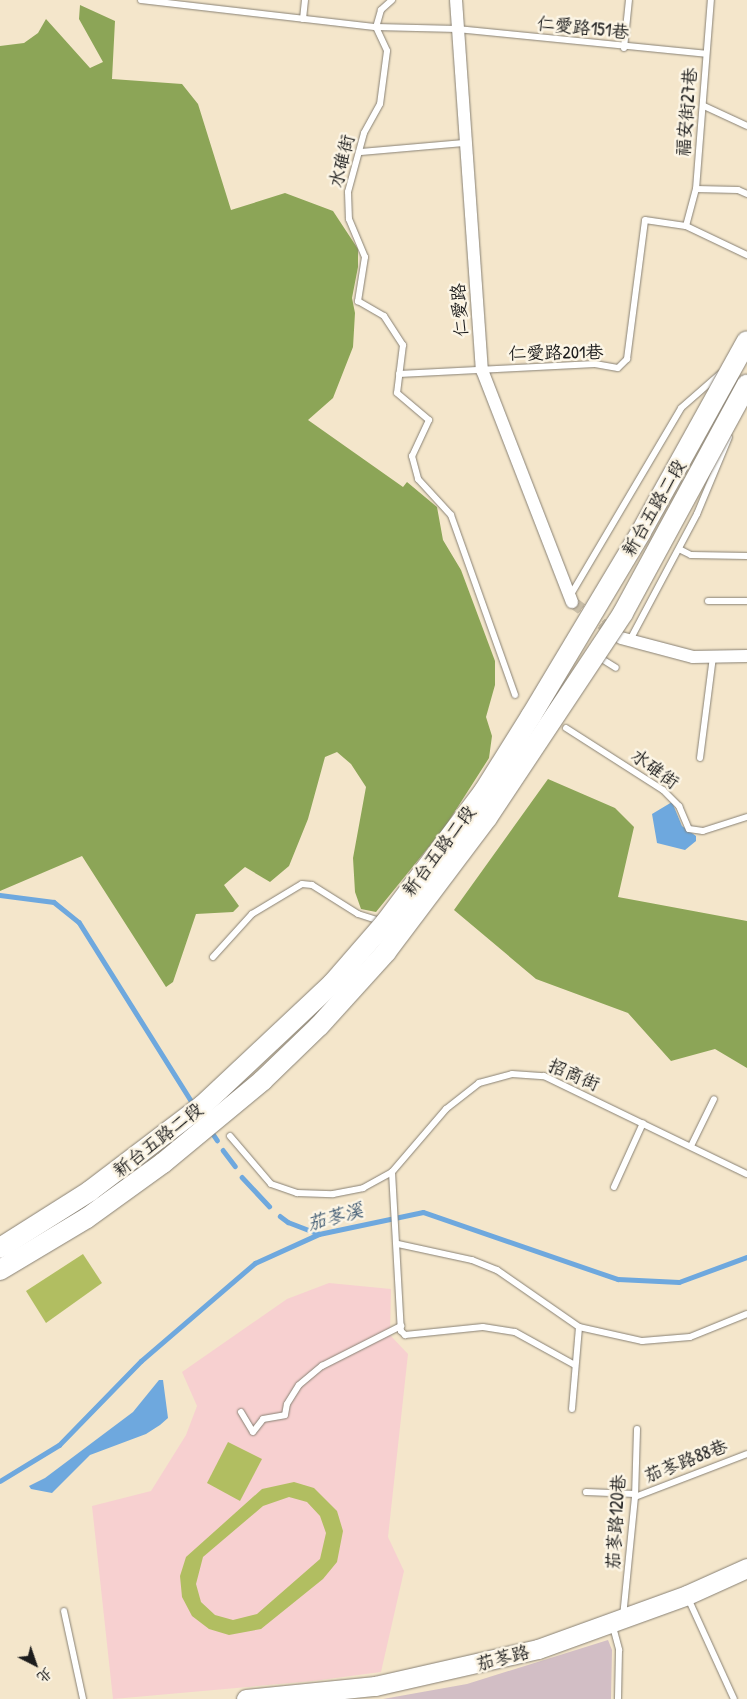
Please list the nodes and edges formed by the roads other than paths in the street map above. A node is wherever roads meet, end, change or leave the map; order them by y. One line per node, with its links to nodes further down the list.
1 (141, 0): 8 (lane, 仁愛路151巷)
2 (232, 0): 9 (lane)
3 (305, 0): 10 (lane)
4 (392, 0): 11 (lane)
5 (456, 0): 12 (street, 仁愛路)
6 (629, 0): 13 (lane)
7 (711, 0): 14 (lane, 福安街27巷)
8 (158, 1): 9 (lane, 仁愛路151巷)
9 (231, 9): 10 (lane, 仁愛路151巷)
10 (303, 19): 11 (lane, 仁愛路151巷)
11 (376, 27): 12 (lane, 仁愛路151巷); 18 (lane, 水碓街)
12 (457, 29): 13 (lane, 仁愛路151巷); 17 (street, 仁愛路)
13 (624, 48): 14 (lane, 仁愛路151巷)
14 (706, 54): 15 (lane, 福安街27巷)
15 (704, 106): 16 (lane); 19 (lane, 福安街27巷)
16 (747, 126)
17 (464, 143): 18 (lane); 24 (street, 仁愛路)
18 (361, 152): 25 (lane, 水碓街)
19 (696, 189): 20 (lane); 21 (lane, 福安街27巷)
20 (747, 194)
21 (686, 226): 22 (lane); 24 (lane, 仁愛路201巷)
22 (747, 255)
23 (743, 349): 30 (lane); 42 (main road, 新台五路二段, bridge)
24 (482, 370): 25 (lane); 30 (street, 仁愛路)
25 (400, 374): 38 (lane)
26 (747, 385): 34 (main road, 新台五路二段, bridge)
27 (747, 392): 28 (lane)
28 (679, 549): 29 (lane); 33 (lane)
29 (747, 556)
30 (570, 599)
31 (708, 601): 32 (lane)
32 (747, 601)
33 (626, 639): 35 (street)
34 (596, 655): 37 (lane); 48 (main road, 新台五路二段, bridge)
35 (712, 656): 36 (street); 40 (lane)
36 (747, 656)
37 (616, 668)
38 (516, 695)
39 (566, 728): 41 (lane, 水碓街)
40 (700, 758)
41 (747, 817)
42 (386, 923): 43 (lane); 48 (main road, 新台五路二段, bridge)
43 (213, 957)
44 (714, 1099): 47 (lane)
45 (644, 1123): 47 (lane, 招商街); 49 (lane, 招商街); 51 (lane)
46 (230, 1136): 49 (lane, 招商街)
47 (691, 1146): 50 (lane, 招商街)
48 (157, 1155): 53 (main road, 新台五路二段, bridge); 54 (main road, 新台五路二段, bridge)
49 (392, 1172): 52 (lane)
50 (747, 1174)
51 (614, 1187)
52 (398, 1244): 56 (lane); 57 (lane)
53 (0, 1248)
54 (0, 1270)
55 (747, 1314): 57 (lane)
56 (401, 1326): 58 (lane); 60 (lane)
57 (579, 1327): 58 (lane)
58 (575, 1365): 59 (lane)
59 (572, 1409)
60 (241, 1412)
61 (637, 1429): 64 (lane, 茄苳路120巷)
62 (747, 1454): 64 (lane, 茄苳路88巷)
63 (586, 1492): 64 (lane)
64 (635, 1495): 68 (lane, 茄苳路120巷)
65 (747, 1568): 66 (street, 茄苳路)
66 (686, 1595): 68 (street, 茄苳路); 72 (lane)
67 (64, 1611): 69 (lane)
68 (617, 1620): 70 (street, 茄苳路); 71 (lane)
69 (84, 1699)
70 (246, 1699)
71 (618, 1699)
72 (734, 1699)

